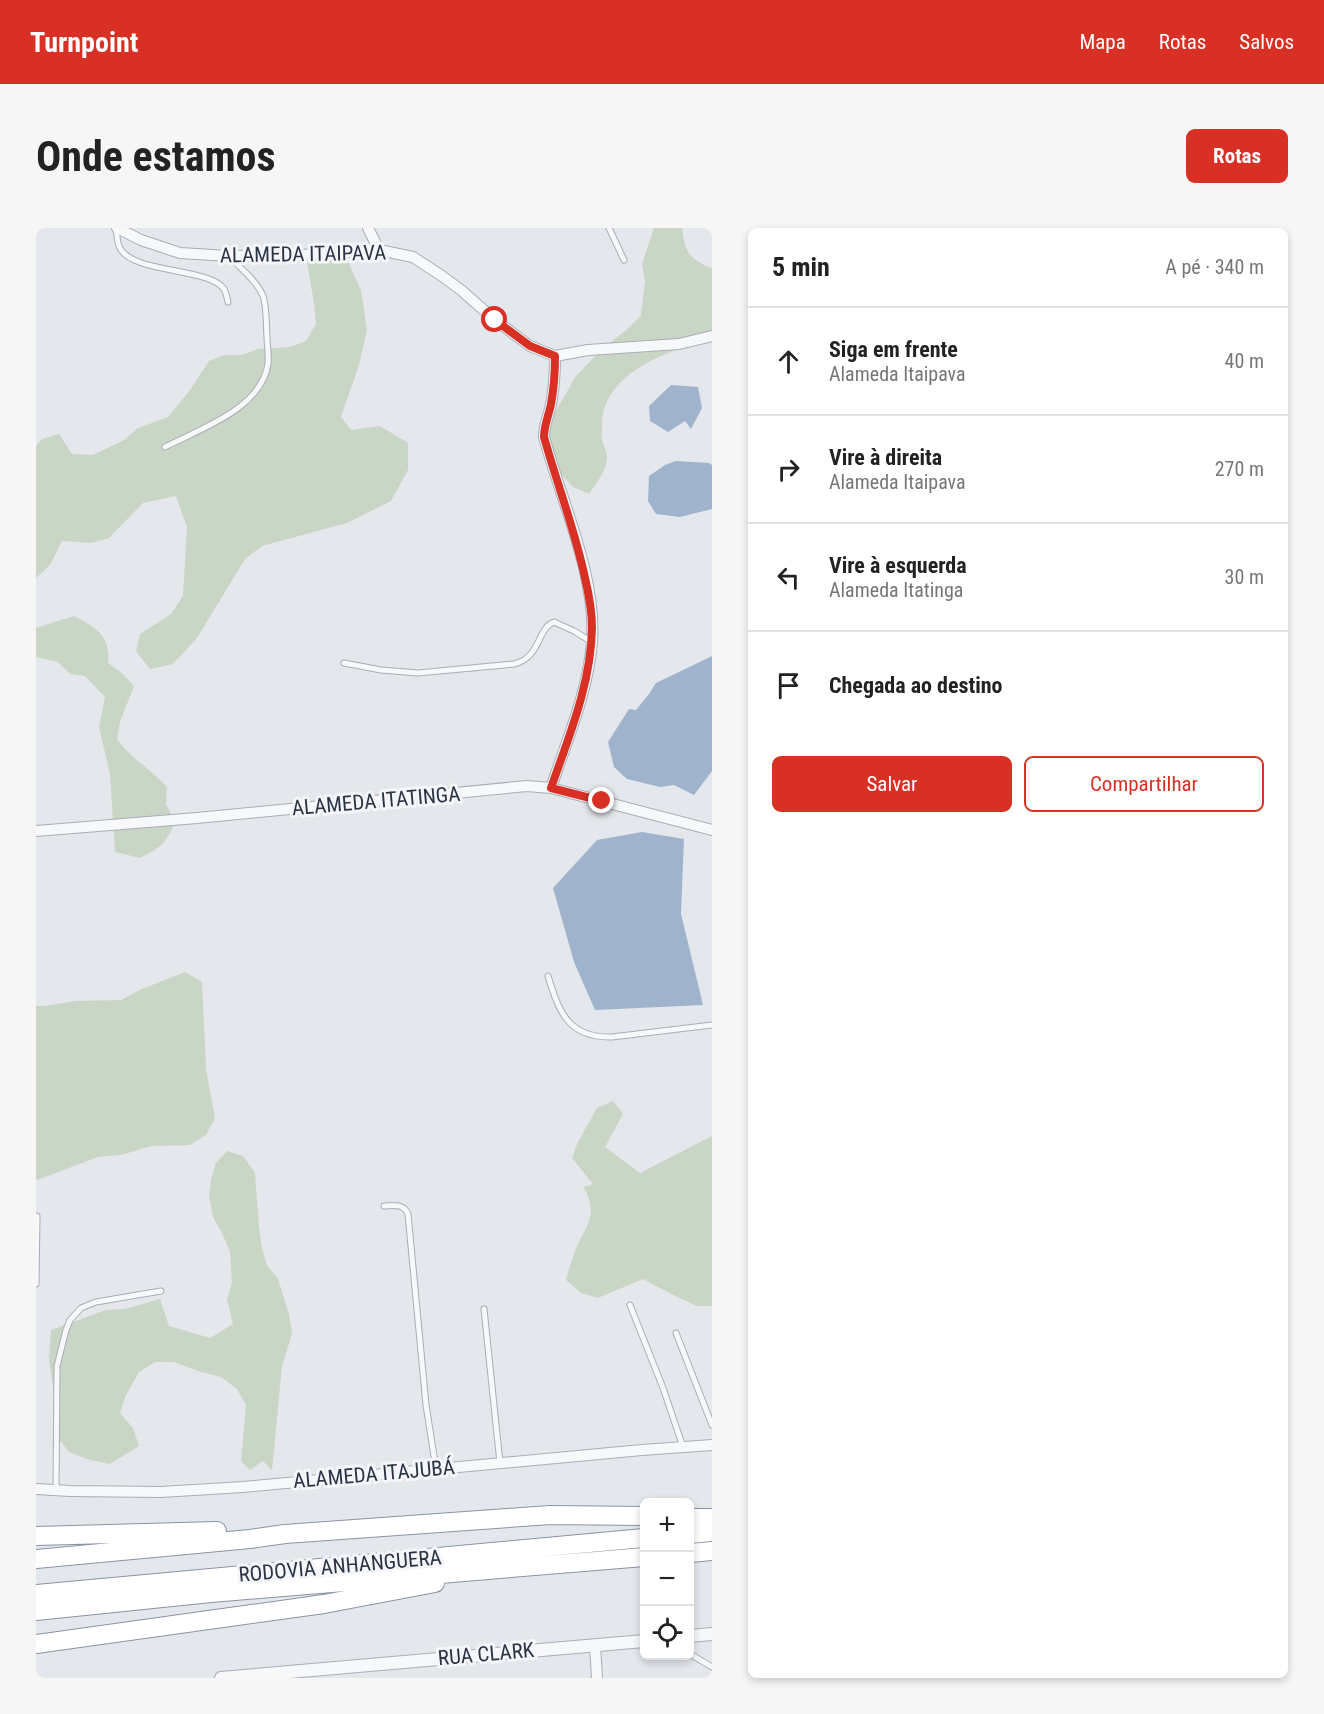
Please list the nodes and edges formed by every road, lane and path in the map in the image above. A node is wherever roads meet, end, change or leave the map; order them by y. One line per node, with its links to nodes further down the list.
1 (117, 228): 5 (street, ALAMEDA ITAIPAVA); 7 (lane)
2 (368, 228): 4 (street)
3 (609, 228): 6 (lane)
4 (379, 250): 5 (street, ALAMEDA ITAIPAVA); 9 (street, ALAMEDA ITAIPAVA)
5 (229, 256): 10 (lane)
6 (624, 260)
7 (228, 302)
8 (712, 336): 9 (street)
9 (555, 356): 11 (street)
10 (165, 447)
11 (592, 642): 12 (lane); 13 (street)
12 (344, 663)
13 (551, 788): 14 (street, ALAMEDA ITATINGA); 15 (street, ALAMEDA ITATINGA)
14 (712, 830)
15 (36, 831)
16 (548, 976): 17 (lane)
17 (712, 1025)
18 (384, 1206): 29 (lane)
19 (37, 1216): 20 (lane)
20 (36, 1284)
21 (161, 1291): 31 (lane)
22 (630, 1305): 27 (lane)
23 (484, 1309): 28 (lane)
24 (676, 1333): 25 (lane)
25 (712, 1425)
26 (712, 1445): 27 (street, ALAMEDA ITAJUBÁ)
27 (683, 1447): 28 (street, ALAMEDA ITAJUBÁ)
28 (500, 1463): 29 (street, ALAMEDA ITAJUBÁ)
29 (436, 1469): 31 (street, ALAMEDA ITAJUBÁ)
30 (36, 1489): 31 (street, ALAMEDA ITAJUBÁ)
31 (56, 1490)
32 (640, 1516): 36 (highway)
33 (694, 1518): 34 (highway)
34 (712, 1518)
35 (712, 1532): 37 (highway)
36 (285, 1534): 38 (highway); 43 (highway)
37 (694, 1534)
38 (36, 1536)
39 (640, 1538): 45 (highway, RODOVIA ANHANGUERA)
40 (712, 1551): 41 (highway)
41 (694, 1553)
42 (640, 1557): 44 (highway, RODOVIA ANHANGUERA)
43 (36, 1558)
44 (512, 1567): 46 (highway, RODOVIA ANHANGUERA); 47 (highway)
45 (36, 1593)
46 (36, 1611)
47 (212, 1621): 51 (highway); 53 (highway)
48 (712, 1634): 49 (street)
49 (694, 1636)
50 (640, 1641): 52 (street, RUA CLARK)
51 (36, 1644)
52 (595, 1645): 56 (street, RUA CLARK); 57 (street)
53 (36, 1653)
54 (694, 1656): 55 (lane)
55 (712, 1667)
56 (221, 1678)
57 (597, 1678)

